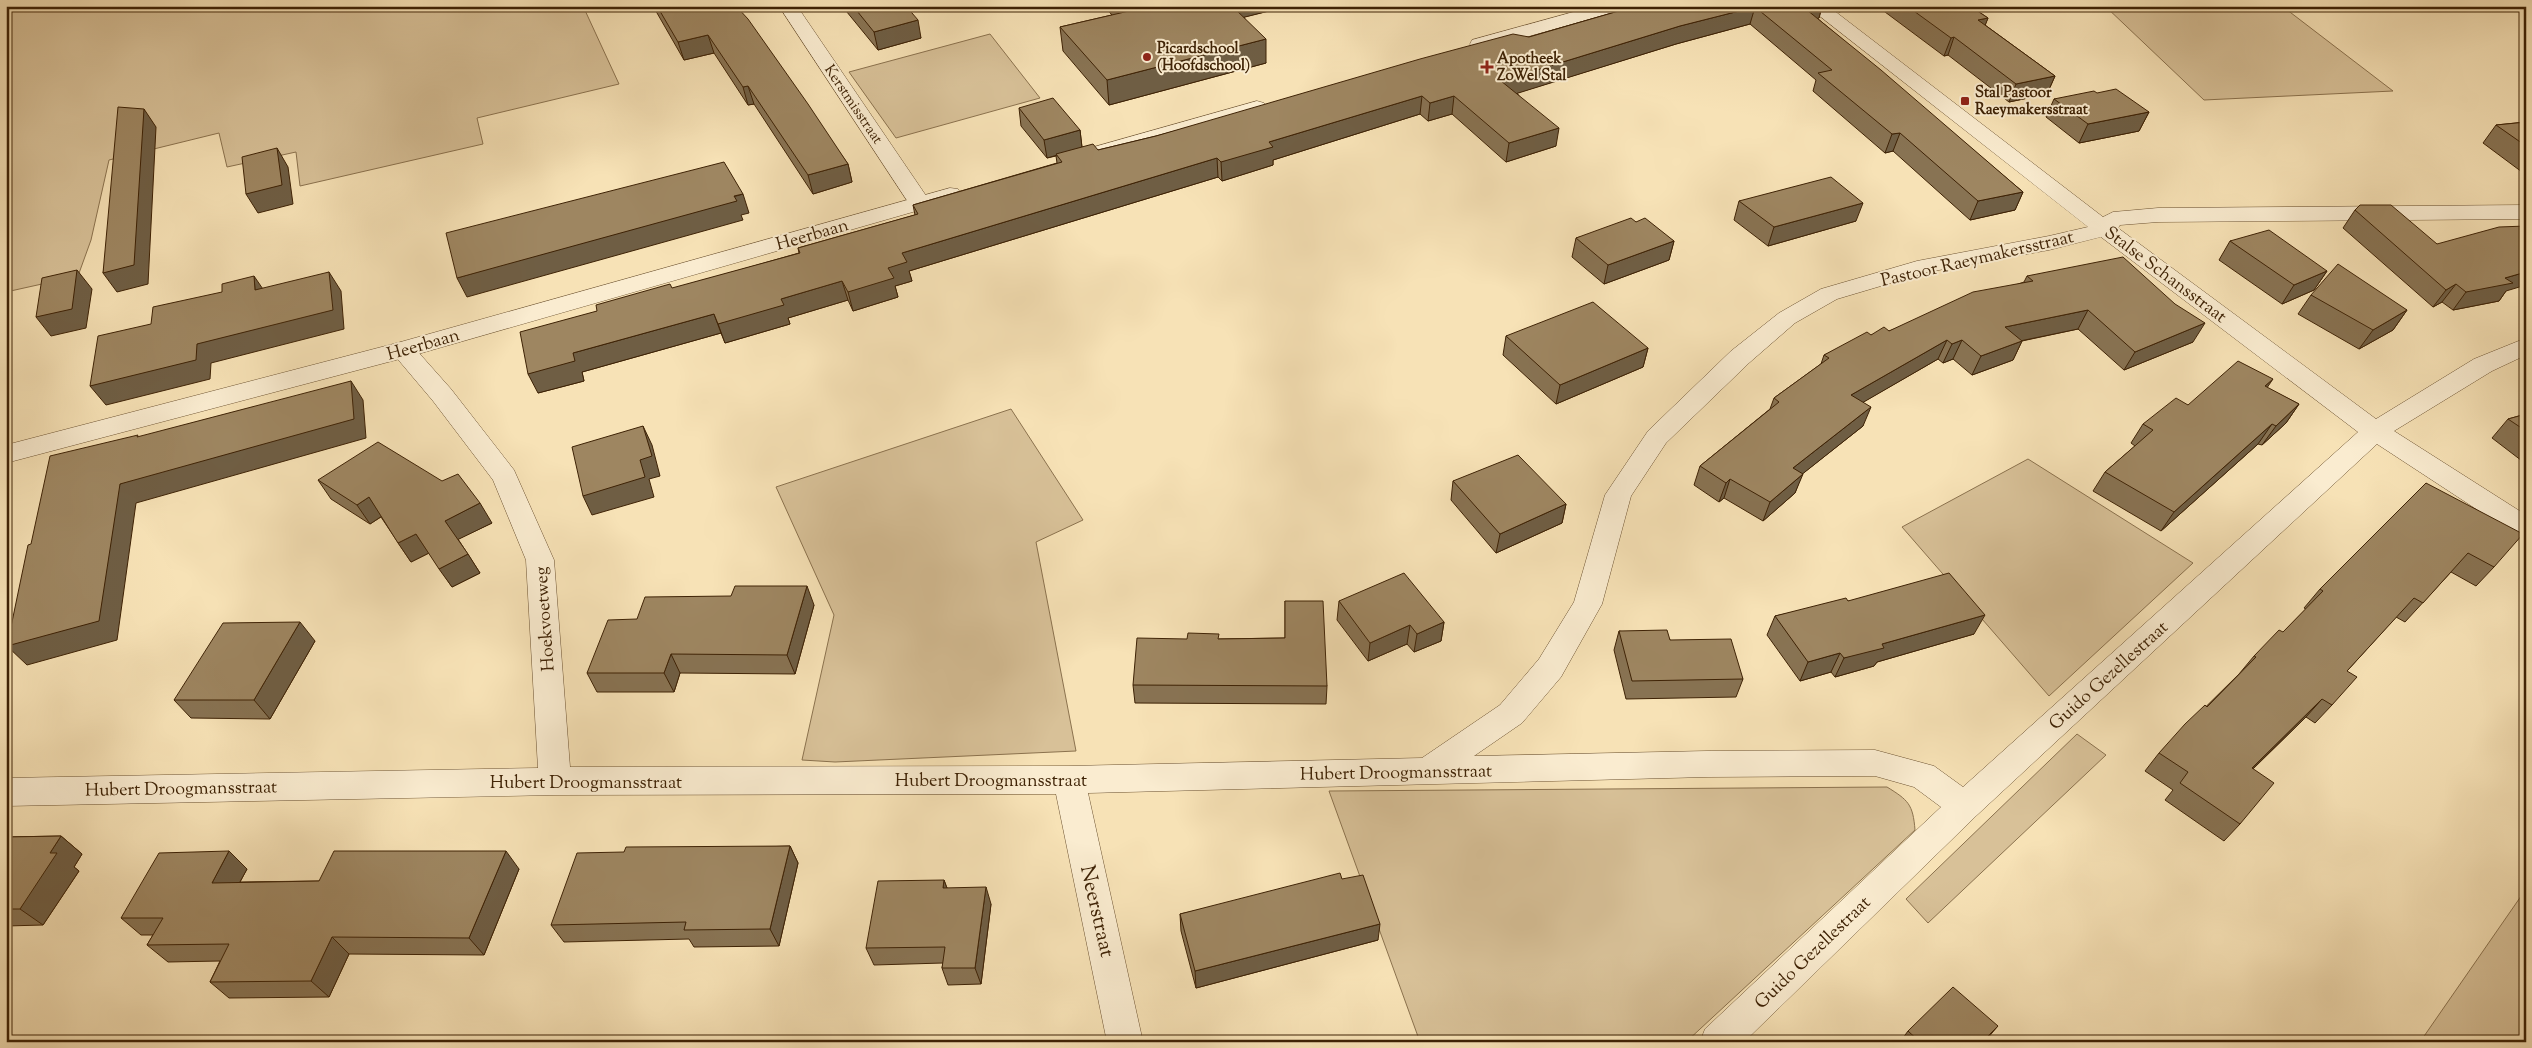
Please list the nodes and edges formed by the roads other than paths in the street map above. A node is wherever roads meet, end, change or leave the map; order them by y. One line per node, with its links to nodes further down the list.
1 (788, 6): 8 (street, Kerstmisstraat)
2 (1616, 6): 4 (street)
3 (1816, 6): 10 (street, Stalse Schansstraat)
4 (1458, 50)
5 (1272, 103): 6 (street)
6 (1085, 155)
7 (966, 190): 8 (street, Heerbaan)
8 (920, 203): 12 (street, Heerbaan)
9 (2526, 212): 10 (street, Pastoor Raeymakersstraat)
10 (2105, 229): 13 (street, Stalse Schansstraat); 16 (street, Pastoor Raeymakersstraat)
11 (2526, 346): 13 (street, Guido Gezellestraat)
12 (402, 350): 14 (street, Heerbaan); 18 (street, Hoekvoetweg)
13 (2375, 431): 15 (street, Stalse Schansstraat); 20 (street, Guido Gezellestraat)
14 (6, 454)
15 (2526, 528)
16 (1426, 772): 17 (street, Hubert Droogmansstraat); 20 (street, Hubert Droogmansstraat)
17 (1069, 780): 18 (street, Hubert Droogmansstraat); 21 (street, Neerstraat)
18 (555, 781): 19 (street, Hubert Droogmansstraat)
19 (6, 792)
20 (1964, 806): 22 (street, Guido Gezellestraat)
21 (1125, 1042)
22 (1718, 1042)

